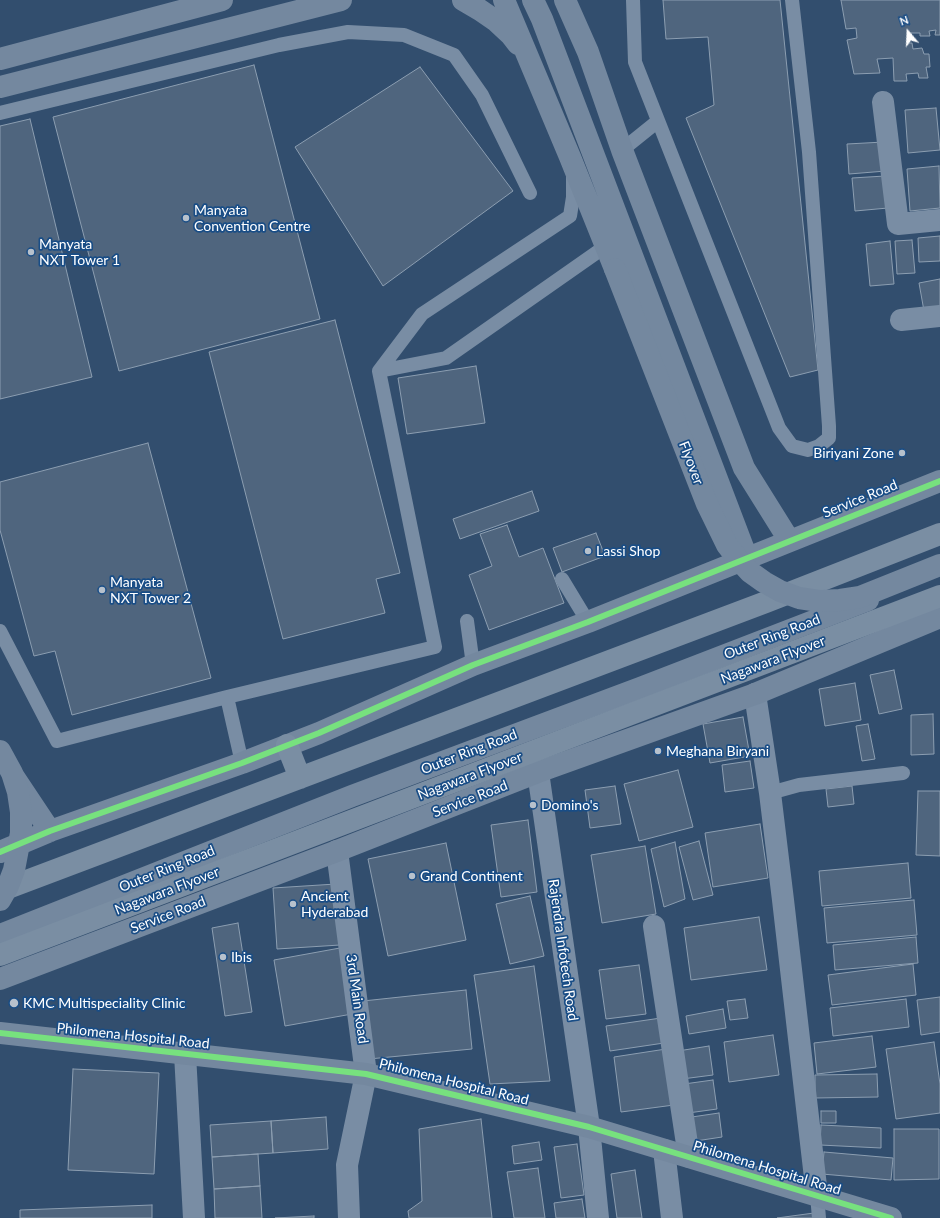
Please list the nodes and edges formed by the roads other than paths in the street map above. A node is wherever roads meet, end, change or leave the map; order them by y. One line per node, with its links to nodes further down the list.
1 (222, 0): 9 (street)
2 (341, 0): 11 (street)
3 (463, 0): 10 (street)
4 (504, 0): 10 (street)
5 (533, 0): 26 (street)
6 (565, 0): 15 (street)
7 (633, 0): 14 (lane)
8 (792, 0): 14 (lane)
9 (0, 59)
10 (533, 68): 16 (street, Flyover)
11 (0, 87)
12 (883, 102): 18 (street)
13 (0, 113): 17 (lane)
14 (658, 121): 15 (lane)
15 (622, 150): 25 (street)
16 (570, 157): 19 (street, Flyover); 22 (lane)
17 (530, 193)
18 (940, 220)
19 (606, 246): 22 (lane); 27 (street, Flyover, bridge)
20 (940, 316): 21 (street)
21 (901, 320)
22 (379, 371): 37 (lane)
23 (940, 481): 25 (street, Service Road)
24 (940, 534): 44 (highway)
25 (789, 540): 26 (street, Service Road)
26 (747, 558): 33 (street, Service Road)
27 (940, 565)
28 (940, 573): 52 (street, Outer Ring Road)
29 (562, 579): 33 (lane)
30 (940, 596): 53 (highway, Nagawara Flyover)
31 (940, 617): 36 (street, Service Road)
32 (466, 621): 35 (lane)
33 (588, 622): 35 (street, Service Road)
34 (0, 631): 37 (lane)
35 (473, 665): 38 (street, Service Road)
36 (754, 694): 42 (street, Service Road); 45 (street)
37 (227, 697): 41 (lane)
38 (287, 745): 41 (street, Service Road); 44 (highway)
39 (0, 751): 50 (street, bridge)
40 (0, 756): 46 (street)
41 (242, 763): 46 (street, Service Road)
42 (538, 772): 47 (street, Service Road); 58 (street, Rajendra Infotech Road)
43 (903, 773): 45 (lane)
44 (300, 778): 49 (highway)
45 (770, 793): 61 (street)
46 (50, 831): 48 (street, Service Road)
47 (337, 851): 54 (street, Service Road); 57 (street, 3rd Main Road)
48 (0, 852)
49 (0, 891)
50 (0, 900)
51 (654, 926): 60 (street)
52 (0, 935)
53 (0, 955)
54 (0, 978)
55 (0, 1033): 56 (street, Philomena Hospital Road)
56 (185, 1054): 57 (street, Philomena Hospital Road); 63 (street)
57 (366, 1074): 58 (street, Philomena Hospital Road); 64 (street, 3rd Main Road)
58 (589, 1127): 59 (street, Philomena Hospital Road); 65 (street, Rajendra Infotech Road)
59 (664, 1150): 60 (street, Philomena Hospital Road); 66 (street)
60 (689, 1157): 61 (street, Philomena Hospital Road)
61 (817, 1195): 62 (street, Philomena Hospital Road); 67 (lane)
62 (886, 1217)
63 (194, 1218)
64 (349, 1218)
65 (598, 1218)
66 (672, 1218)
67 (819, 1218)

